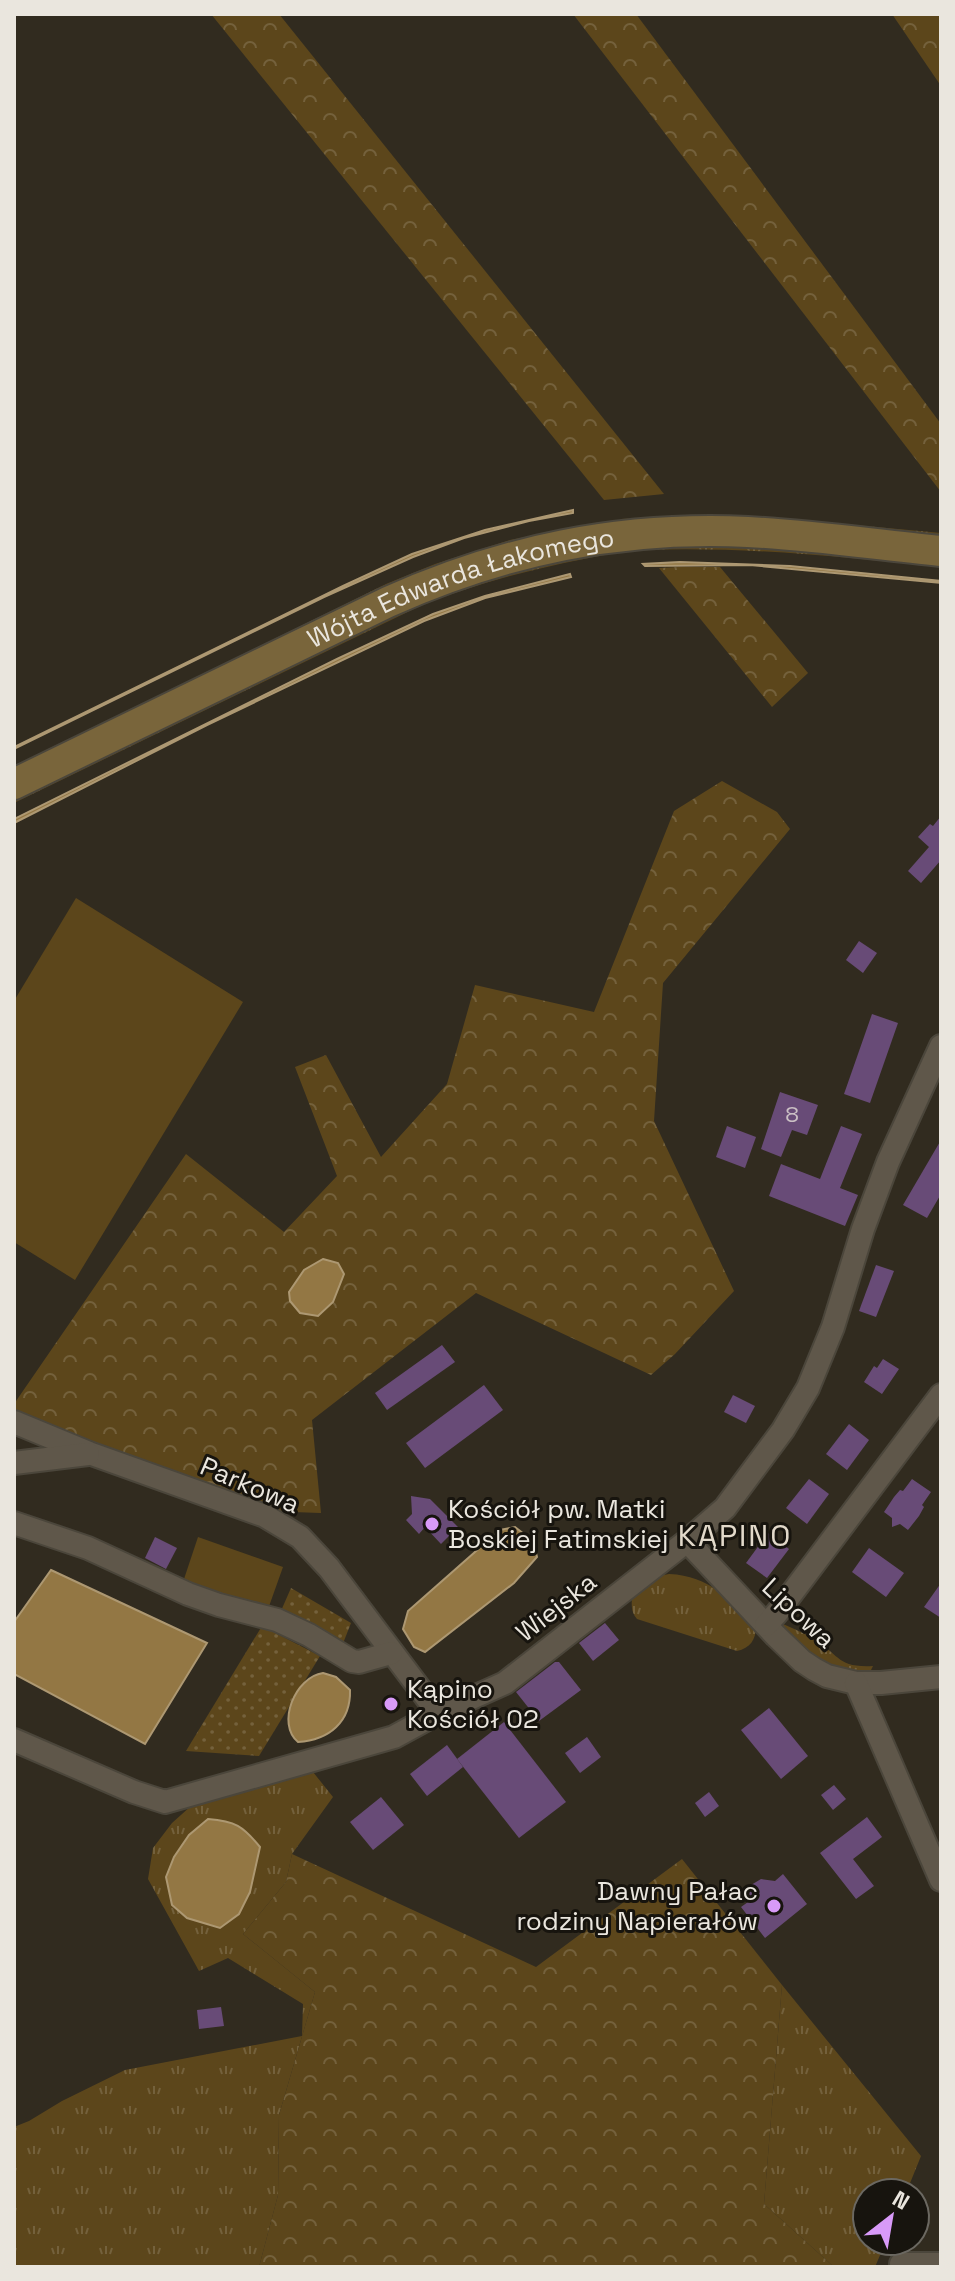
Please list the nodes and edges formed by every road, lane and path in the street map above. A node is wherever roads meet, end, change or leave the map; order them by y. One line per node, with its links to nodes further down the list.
1 (941, 551): 2 (street, Wójta Edwarda Łakomego)
2 (14, 784)
3 (941, 1046): 9 (street, Wiejska)
4 (941, 1395): 10 (street)
5 (14, 1422): 6 (street, Parkowa)
6 (89, 1453): 7 (street); 11 (street, Parkowa)
7 (14, 1463)
8 (14, 1523): 11 (street)
9 (687, 1541): 10 (street, Lipowa); 14 (street, Wiejska)
10 (766, 1625): 13 (street, Lipowa)
11 (391, 1653): 14 (street, Parkowa)
12 (941, 1677): 13 (street, Lipowa)
13 (856, 1683): 16 (street)
14 (438, 1713): 15 (street, Wiejska)
15 (14, 1740)
16 (941, 1880)
17 (901, 2264): 18 (street)
18 (941, 2264)

